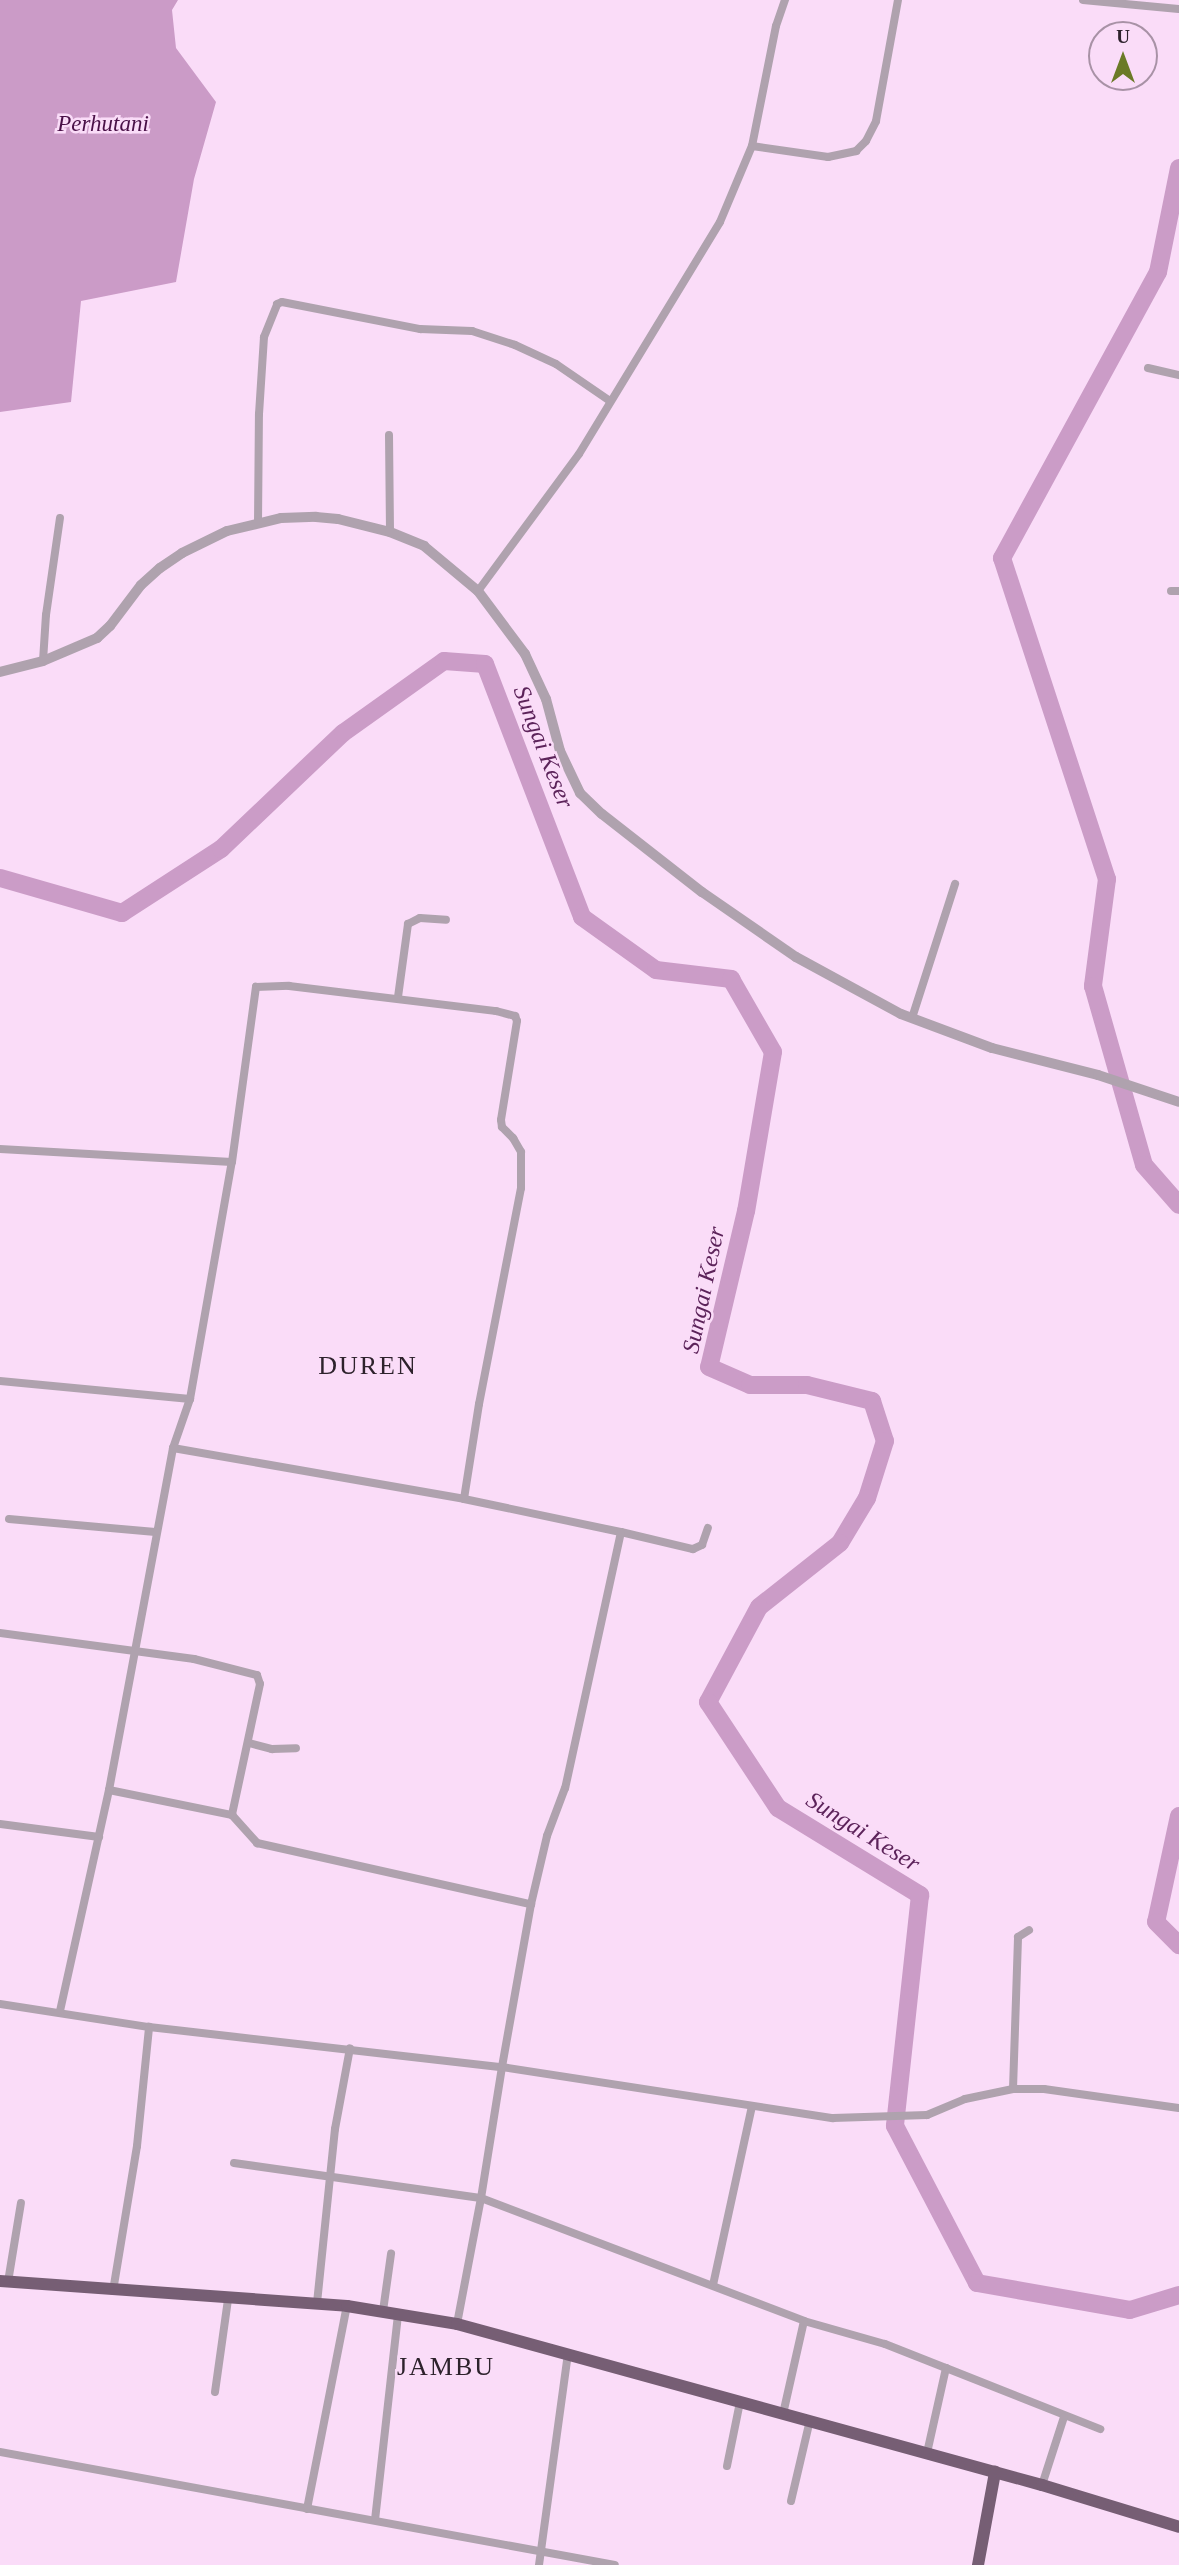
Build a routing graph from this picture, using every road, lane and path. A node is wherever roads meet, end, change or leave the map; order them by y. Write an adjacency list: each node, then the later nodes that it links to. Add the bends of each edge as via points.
1 (785, 0): 5 (street)
2 (898, 0): 5 (street, via 876,121 856,152 828,157)
3 (1083, 0): 4 (street)
4 (1178, 9)
5 (752, 146): 8 (street, via 698,263)
6 (1148, 368): 7 (street)
7 (1179, 375)
8 (610, 401): 11 (street, via 556,364 472,331 421,329 276,304 264,337 258,414); 13 (street, via 579,454)
9 (389, 435): 12 (street)
10 (60, 518): 14 (street)
11 (258, 523): 12 (street, via 281,518 338,519); 14 (street, via 227,531 182,553 141,585 97,638)
12 (390, 532): 13 (street, via 424,546)
13 (478, 591): 19 (street, via 525,654 580,793 667,866 796,957)
14 (43, 661): 15 (street)
15 (0, 672)
16 (955, 884): 19 (street)
17 (446, 920): 18 (street, via 420,918 408,923)
18 (398, 997): 22 (street, via 256,987); 26 (street, via 510,1014 517,1021 501,1120 521,1152 521,1188)
19 (912, 1018): 20 (street, via 992,1048 1126,1083)
20 (1179, 1102)
21 (0, 1149): 22 (street)
22 (232, 1162): 24 (street)
23 (0, 1381): 24 (street)
24 (190, 1399): 25 (street)
25 (173, 1448): 26 (street); 29 (street)
26 (464, 1499): 30 (street)
27 (9, 1519): 29 (street)
28 (708, 1528): 30 (street, via 702,1545 693,1549)
29 (155, 1532): 32 (street)
30 (621, 1532): 39 (street, via 565,1788 547,1836)
31 (0, 1633): 32 (street)
32 (134, 1651): 33 (street, via 194,1659 257,1675 260,1684); 35 (street)
33 (249, 1743): 34 (street, via 272,1749); 36 (street)
34 (296, 1748)
35 (109, 1790): 36 (street); 38 (street)
36 (232, 1815): 39 (street, via 257,1843)
37 (0, 1824): 38 (street)
38 (99, 1837): 42 (street)
39 (531, 1904): 45 (street)
40 (1029, 1930): 46 (street, via 1018,1937)
41 (0, 2004): 42 (street)
42 (60, 2011): 43 (street)
43 (149, 2027): 44 (street); 56 (street, via 137,2147)
44 (351, 2048): 45 (street); 50 (street)
45 (502, 2067): 47 (street); 51 (street)
46 (1013, 2089): 47 (street, via 965,2099 927,2115 833,2118); 48 (street, via 1044,2089)
47 (752, 2106): 55 (street)
48 (1179, 2108)
49 (234, 2163): 50 (street)
50 (330, 2176): 51 (street); 58 (street)
51 (481, 2197): 55 (street); 63 (street)
52 (21, 2203): 54 (street)
53 (391, 2254): 60 (street)
54 (4, 2282): 56 (highway)
55 (713, 2285): 62 (street)
56 (113, 2291): 57 (highway)
57 (228, 2299): 58 (highway); 66 (street)
58 (317, 2303): 59 (highway)
59 (347, 2306): 60 (highway); 78 (street)
60 (383, 2311): 61 (highway)
61 (398, 2314): 63 (highway); 79 (street)
62 (804, 2321): 65 (street, via 885,2344); 68 (street)
63 (457, 2324): 64 (highway)
64 (568, 2353): 67 (highway); 81 (street)
65 (946, 2368): 69 (street); 73 (street)
66 (215, 2392)
67 (740, 2402): 68 (highway); 74 (street)
68 (783, 2414): 70 (highway)
69 (1063, 2417): 71 (street); 76 (street)
70 (810, 2420): 73 (highway); 77 (street)
71 (1100, 2429)
72 (0, 2452): 78 (street)
73 (927, 2453): 75 (highway)
74 (727, 2466)
75 (995, 2472): 76 (highway); 84 (highway)
76 (1042, 2485): 80 (highway)
77 (791, 2501)
78 (307, 2509): 79 (street)
79 (374, 2520): 81 (street)
80 (1179, 2527)
81 (541, 2551): 82 (street); 83 (street)
82 (539, 2565)
83 (615, 2565)
84 (978, 2565)

